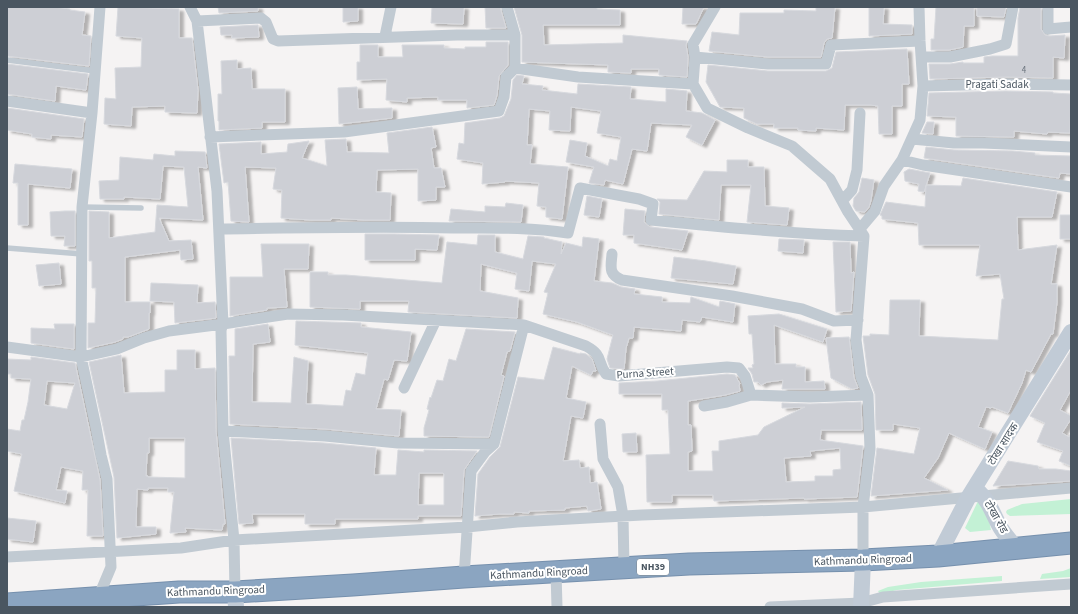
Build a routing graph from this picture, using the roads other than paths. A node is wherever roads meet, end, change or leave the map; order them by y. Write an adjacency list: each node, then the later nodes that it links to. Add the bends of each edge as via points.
1 (99, 7): 18 (street)
2 (190, 7): 9 (street)
3 (392, 7): 12 (street)
4 (507, 7): 11 (street)
5 (714, 7): 14 (street, via 693,44)
6 (919, 7): 13 (street)
7 (1013, 7): 15 (street, via 1006,44 950,57)
8 (1048, 7): 10 (street, via 1048,29)
9 (197, 21): 12 (street, via 261,18 266,22 273,39 278,41); 25 (street)
10 (1071, 27)
11 (515, 35): 12 (street); 17 (street)
12 (385, 36)
13 (920, 41): 14 (street, via 831,45 826,64 768,64); 15 (street)
14 (695, 57): 19 (street)
15 (921, 57): 21 (street)
16 (7, 60): 18 (lane)
17 (515, 68): 19 (street, via 578,77); 25 (street, via 506,77 499,111 344,132)
18 (95, 72): 23 (street)
19 (693, 84): 30 (street, via 707,108 792,146 830,179)
20 (1071, 85): 21 (street, Pragati Sadak)
21 (923, 86): 26 (street, via 920,120)
22 (7, 101): 23 (street)
23 (92, 114): 31 (street)
24 (860, 114): 30 (street, via 857,170 852,190)
25 (210, 137): 33 (street)
26 (912, 139): 27 (street); 28 (street)
27 (1071, 147)
28 (902, 160): 29 (street); 34 (street, via 884,186)
29 (1071, 187)
30 (842, 201): 34 (street)
31 (82, 207): 32 (lane); 36 (street)
32 (141, 208)
33 (219, 229): 34 (street, via 394,226 552,230 568,233 580,188 653,204 650,220 794,233); 40 (street)
34 (862, 233): 39 (street)
35 (7, 248): 36 (lane)
36 (83, 254): 44 (street)
37 (612, 254): 39 (street, via 611,271 615,277 622,280 740,297 802,309 834,321)
38 (436, 320): 40 (street, via 288,314); 41 (street); 45 (street)
39 (858, 320): 47 (street, via 856,340 861,377)
40 (224, 324): 44 (street, via 169,331 117,349); 50 (street, via 221,330)
41 (524, 324): 46 (street, Purna Street, via 586,346 600,358 606,374 619,376 727,366 739,368 745,376); 51 (street)
42 (1071, 332): 53 (main road, टोखा सादक)
43 (7, 347): 44 (street)
44 (81, 357): 60 (street, via 107,479)
45 (404, 388)
46 (751, 395): 47 (street); 48 (street)
47 (868, 395): 54 (street, via 870,449)
48 (704, 406)
49 (600, 424): 55 (street, via 603,459 618,487)
50 (223, 431): 51 (street, via 398,443); 57 (street)
51 (494, 444): 56 (street, via 471,471)
52 (1071, 488): 53 (street)
53 (976, 494): 54 (street); 59 (main road, टोखा रोड, via 990,505 1000,526); 61 (main road, टोखा सादक)
54 (863, 507): 55 (street); 63 (street)
55 (623, 516): 56 (street, via 517,522); 64 (street)
56 (467, 528): 57 (street); 66 (street)
57 (234, 540): 60 (street, via 181,548); 69 (street)
58 (1071, 543): 59 (highway, Kathmandu Ringroad / NH39)
59 (1016, 548): 61 (highway, Kathmandu Ringroad / NH39)
60 (110, 552): 62 (street); 68 (street, via 111,567)
61 (938, 556): 63 (highway, Kathmandu Ringroad / NH39)
62 (7, 558)
63 (863, 560): 64 (highway, Kathmandu Ringroad / NH39); 71 (main road)
64 (624, 568): 65 (highway, Kathmandu Ringroad / NH39)
65 (556, 572): 66 (highway, Kathmandu Ringroad / NH39); 72 (street)
66 (464, 576): 69 (highway, Kathmandu Ringroad / NH39, via 353,585)
67 (1071, 584): 71 (street, via 883,597)
68 (98, 598): 69 (highway, Kathmandu Ringroad / NH39, via 180,592); 70 (highway, Kathmandu Ringroad / NH39)
69 (236, 599)
70 (7, 604)
71 (861, 605): 73 (street)
72 (557, 607)
73 (770, 607)

